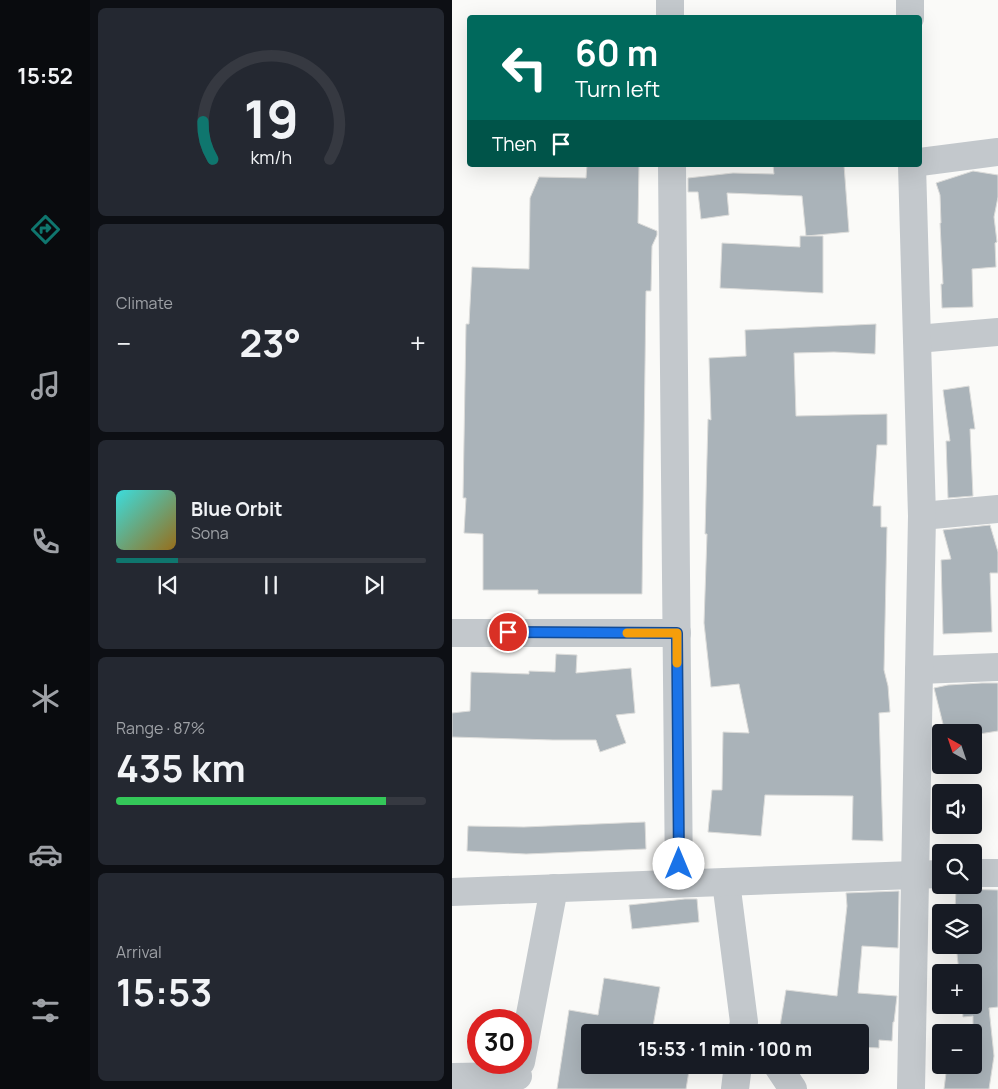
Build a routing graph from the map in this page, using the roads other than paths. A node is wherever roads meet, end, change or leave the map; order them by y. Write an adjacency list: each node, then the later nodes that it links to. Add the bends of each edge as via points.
1 (670, 0): 3 (street)
2 (910, 0): 4 (street)
3 (670, 15)
4 (910, 15)
5 (998, 152): 6 (street)
6 (922, 162)
7 (672, 167): 14 (street)
8 (912, 167): 10 (street)
9 (998, 332): 10 (street)
10 (917, 338): 12 (street)
11 (998, 509): 12 (street)
12 (922, 516): 16 (street)
13 (452, 632): 14 (street)
14 (677, 633): 21 (street)
15 (998, 666): 16 (street)
16 (919, 670): 19 (street)
17 (998, 872): 18 (street)
18 (982, 873)
19 (928, 874): 20 (street); 32 (street)
20 (726, 882): 21 (street); 25 (street)
21 (679, 883): 22 (street)
22 (554, 888): 23 (street); 24 (street)
23 (452, 892)
24 (531, 1009)
25 (745, 1024)
26 (492, 1074): 29 (street)
27 (737, 1074): 30 (street)
28 (782, 1074): 31 (street)
29 (452, 1077)
30 (735, 1089)
31 (793, 1089)
32 (911, 1089)

